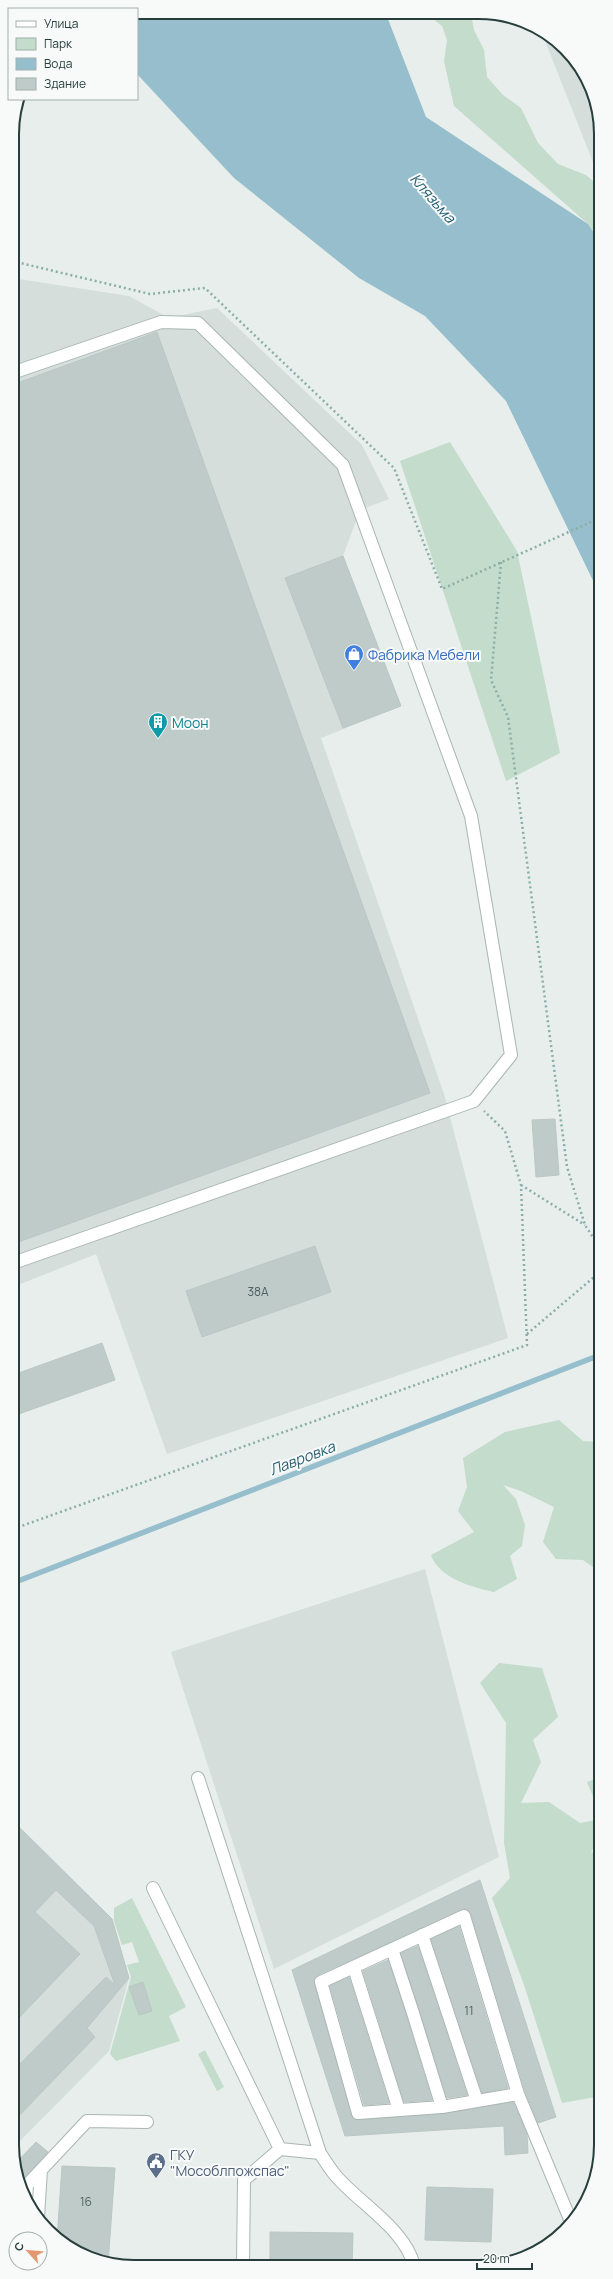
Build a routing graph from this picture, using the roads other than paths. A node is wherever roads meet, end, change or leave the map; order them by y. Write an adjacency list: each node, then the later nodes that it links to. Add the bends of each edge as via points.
1 (19, 371): 2 (street, via 161,322 198,323 343,465 472,816 511,1055 474,1101)
2 (19, 1261)
3 (198, 1778): 14 (street)
4 (153, 1888): 13 (street)
5 (422, 1935): 6 (street); 8 (street, via 464,1916); 9 (street)
6 (392, 1949): 7 (street); 10 (street)
7 (354, 1968): 11 (street); 11 (street, via 321,1982 358,2113)
8 (518, 2094): 9 (street); 18 (street)
9 (477, 2101): 10 (street)
10 (442, 2107): 11 (street)
11 (399, 2110)
12 (147, 2122): 15 (street, via 87,2121)
13 (280, 2149): 14 (street); 19 (street, via 244,2180)
14 (320, 2153): 20 (street, via 336,2176 394,2232)
15 (41, 2170): 16 (street); 17 (street)
16 (27, 2186)
17 (38, 2210)
18 (569, 2216)
19 (243, 2260)
20 (412, 2260)

